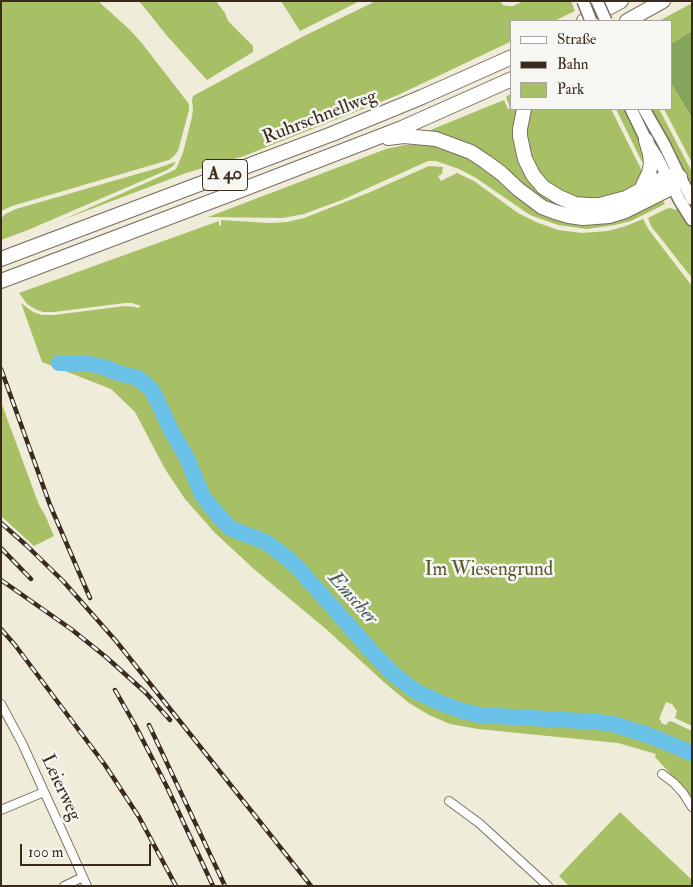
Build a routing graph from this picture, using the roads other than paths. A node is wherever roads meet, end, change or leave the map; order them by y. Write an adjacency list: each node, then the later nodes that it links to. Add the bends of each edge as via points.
1 (583, 1): 6 (main road, bridge)
2 (597, 1): 7 (main road, bridge)
3 (622, 1): 5 (highway)
4 (663, 1): 8 (highway)
5 (586, 20)
6 (591, 20)
7 (606, 20)
8 (629, 20)
9 (510, 58): 20 (highway, Ruhrschnellweg / A 40, via 332,134)
10 (510, 80): 15 (highway, Ruhrschnellweg / A 40)
11 (524, 110): 17 (highway, via 521,145 532,175 543,188 575,204 587,205 615,202)
12 (631, 110): 14 (main road)
13 (645, 110): 16 (main road, via 664,144)
14 (646, 140): 16 (main road); 17 (highway, via 650,164)
15 (363, 143): 16 (highway, via 404,136 449,144 486,162 542,207 583,218 625,211); 21 (highway, Ruhrschnellweg / A 40)
16 (673, 180): 17 (highway); 18 (main road); 19 (main road)
17 (641, 190)
18 (692, 199)
19 (692, 220)
20 (1, 258)
21 (1, 281)
22 (1, 704): 24 (street, Leierweg)
23 (662, 774): 26 (street, via 674,783)
24 (44, 792): 27 (street); 28 (street, Leierweg)
25 (449, 801): 31 (street, via 479,823)
26 (692, 807)
27 (1, 810)
28 (83, 877): 29 (street); 30 (street, Leierweg)
29 (64, 886)
30 (87, 886)
31 (548, 886)

